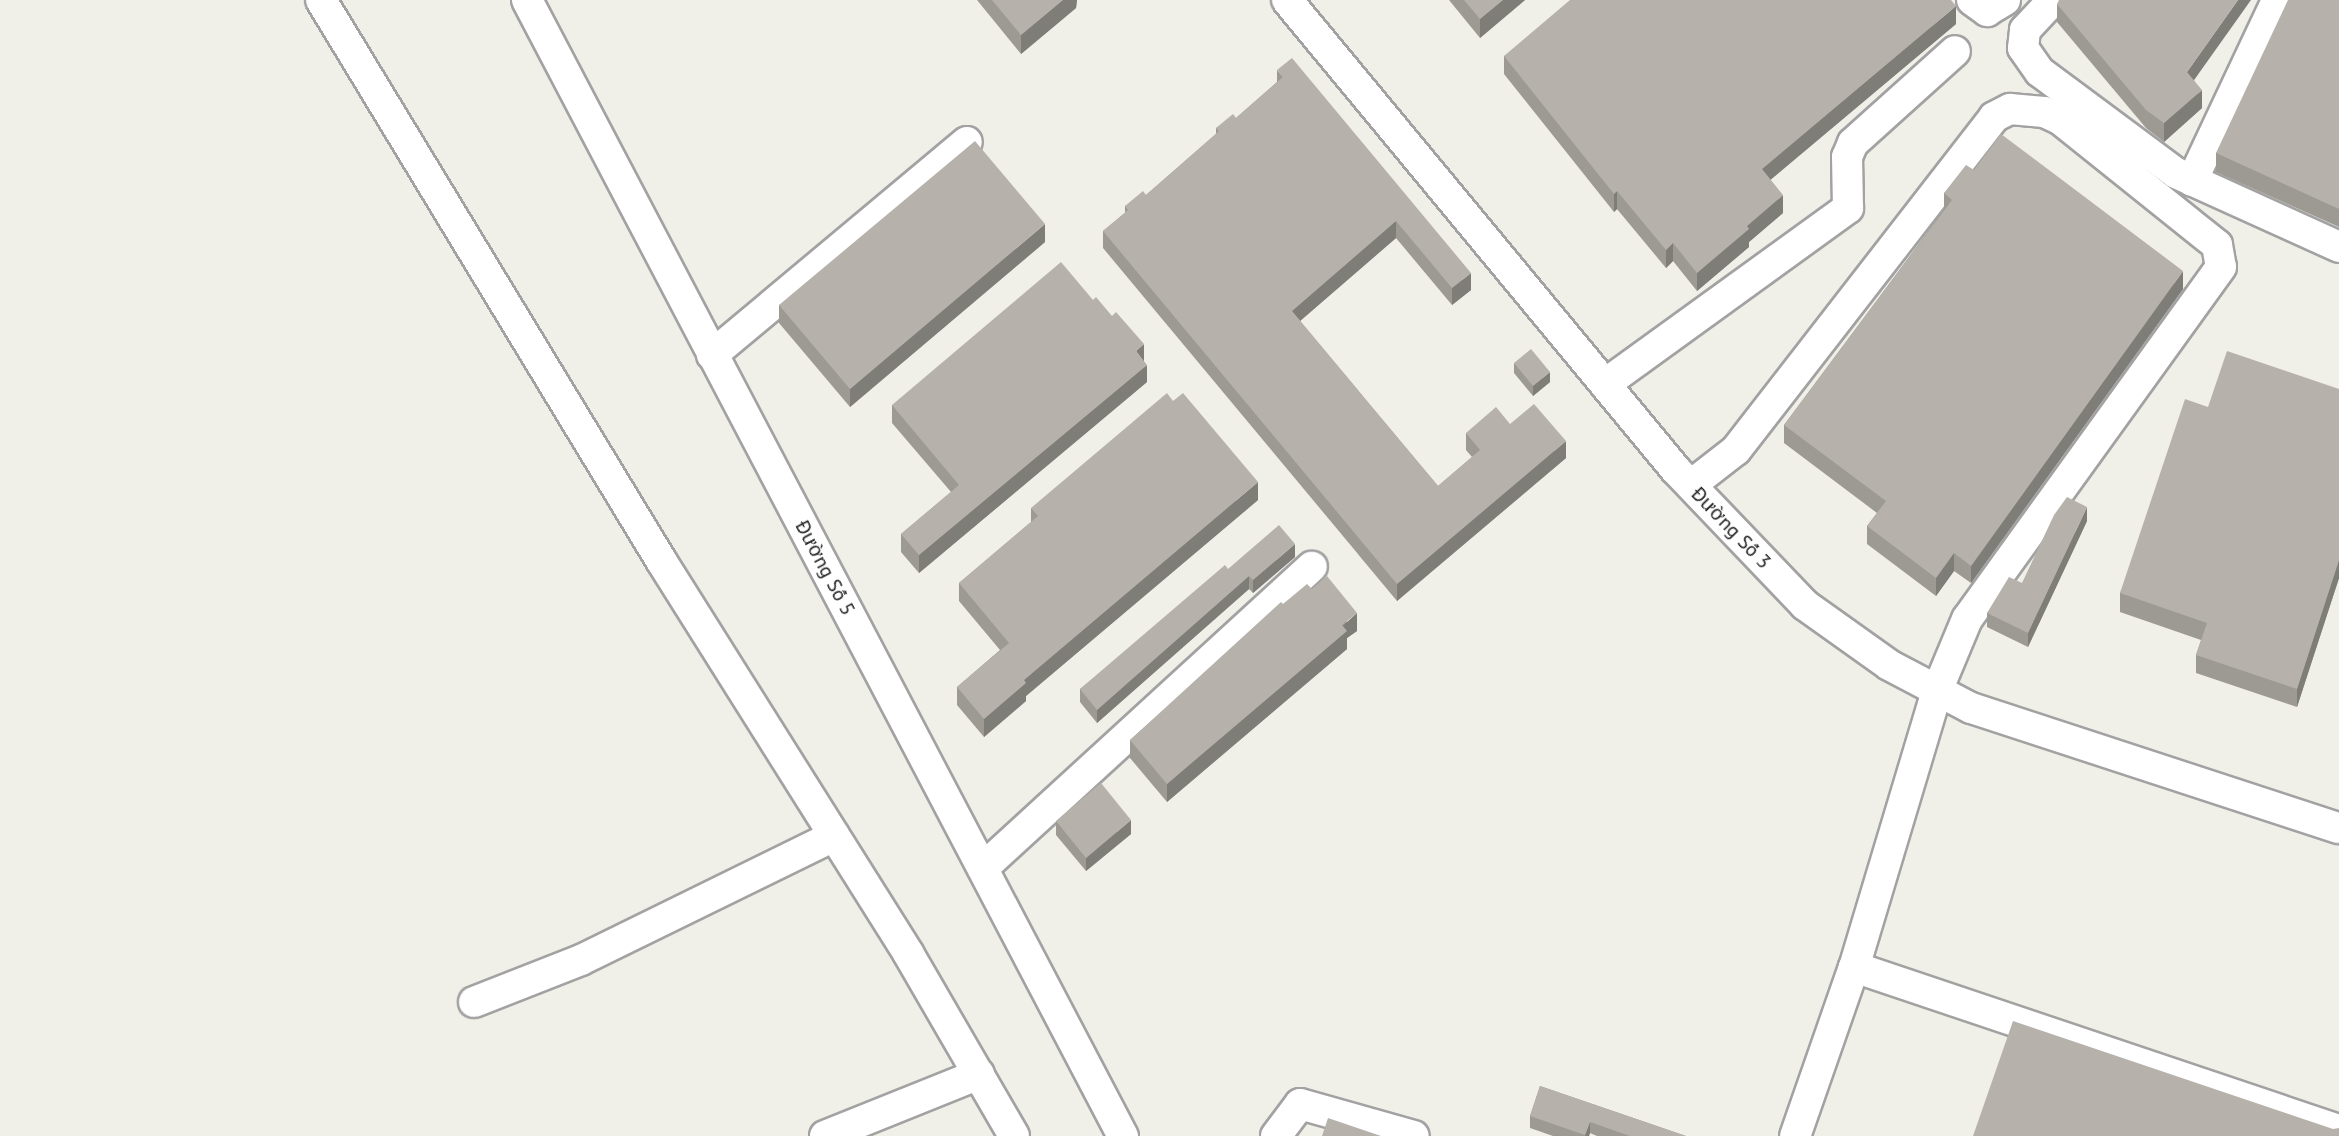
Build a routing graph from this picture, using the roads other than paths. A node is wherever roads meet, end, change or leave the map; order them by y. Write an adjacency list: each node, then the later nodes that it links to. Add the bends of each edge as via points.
1 (321, 0): 18 (street)
2 (527, 0): 12 (street, Đường Số 5)
3 (1287, 0): 13 (street, Đường Số 3)
4 (1972, 0): 5 (street, via 1987,11)
5 (2005, 0)
6 (2053, 0): 10 (street, via 2025,30 2023,48 2040,72)
7 (2277, 0): 10 (street)
8 (1955, 51): 13 (street, via 1853,143 1847,157 1848,208)
9 (967, 142): 12 (street)
10 (2192, 181): 11 (street)
11 (2339, 247)
12 (712, 355): 19 (street, Đường Số 5)
13 (1605, 384): 14 (street, Đường Số 3)
14 (1691, 485): 16 (street, Đường Số 3, via 1805,605 1889,665); 16 (street, via 1736,450 1994,117 2010,109 2044,112 2061,120 2217,245 2221,267 1967,619)
15 (1312, 567): 19 (street)
16 (1937, 691): 17 (street, Đường Số 3, via 1971,708); 20 (street)
17 (2339, 828)
18 (834, 836): 21 (street, via 619,942); 22 (street)
19 (983, 868): 26 (street, Đường Số 5)
20 (1854, 967): 23 (street); 29 (street)
21 (474, 1002)
22 (979, 1074): 24 (street); 25 (street)
23 (2339, 1130)
24 (825, 1136)
25 (1014, 1136)
26 (1123, 1136)
27 (1276, 1136): 28 (street, via 1300,1104)
28 (1414, 1136)
29 (1795, 1136)

